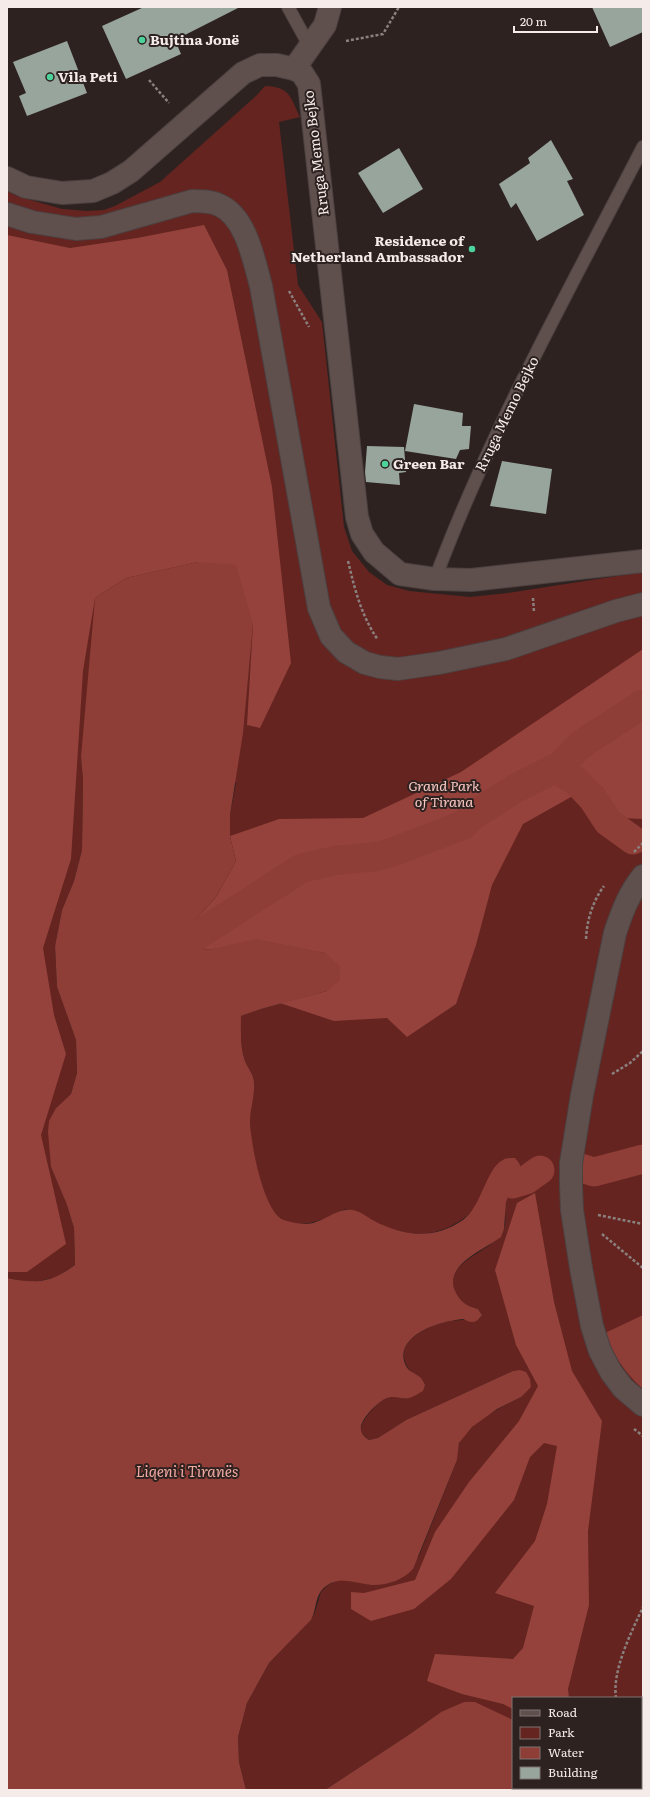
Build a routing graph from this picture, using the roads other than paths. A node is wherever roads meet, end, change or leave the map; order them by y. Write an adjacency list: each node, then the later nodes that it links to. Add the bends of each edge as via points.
1 (288, 7): 3 (lane)
2 (330, 7): 3 (street, via 325,25)
3 (310, 47): 4 (street)
4 (294, 69): 6 (street, via 276,65 260,66 243,73 131,171 93,191 62,193 26,187); 9 (street, Rruga Memo Bejko, via 302,73 308,84 362,534 374,552 400,574)
5 (643, 147): 9 (lane, Rruga Memo Bejko, via 500,423)
6 (7, 178)
7 (7, 214): 10 (street, via 32,222 76,229 101,227 192,201 220,205 233,214 252,252 261,286 319,608 331,636 346,652 366,663 398,669 486,654)
8 (643, 561): 9 (street, Rruga Memo Bejko, via 471,580)
9 (434, 579)
10 (643, 604)
11 (643, 876): 12 (street, via 632,891 615,933 570,1163 572,1210 592,1326 600,1351 615,1378)
12 (643, 1405)

